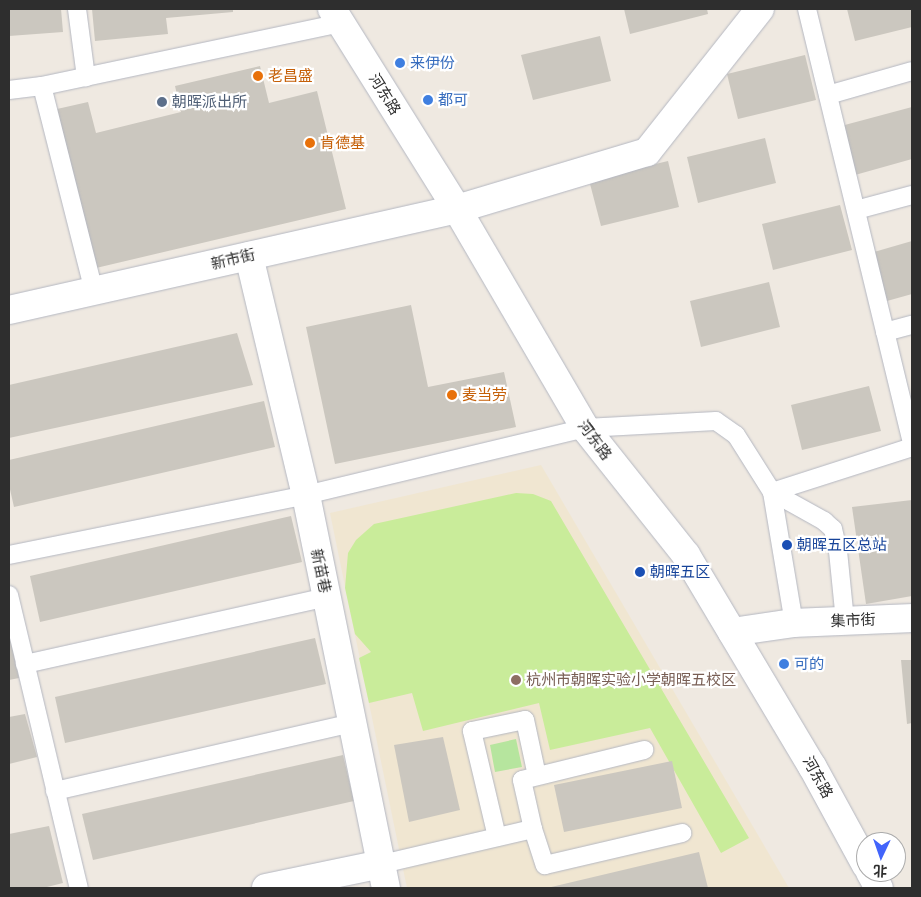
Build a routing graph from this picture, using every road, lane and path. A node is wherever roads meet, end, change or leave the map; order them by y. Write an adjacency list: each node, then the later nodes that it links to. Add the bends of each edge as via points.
1 (77, 9): 6 (lane)
2 (760, 9): 11 (street, 新市街, via 647,152)
3 (807, 9): 9 (lane)
4 (336, 16): 6 (lane); 11 (street, 河东路)
5 (912, 71): 9 (lane)
6 (86, 77): 7 (lane)
7 (42, 86): 8 (lane); 14 (lane)
8 (9, 90)
9 (828, 95): 12 (lane)
10 (912, 195): 12 (lane)
11 (458, 209): 13 (street, 新市街); 18 (street, 河东路)
12 (856, 210): 17 (lane)
13 (248, 256): 14 (street, 新市街); 21 (street, 新苗巷)
14 (94, 291): 15 (street, 新市街)
15 (9, 310)
16 (912, 325): 17 (lane)
17 (885, 332): 19 (lane)
18 (585, 428): 20 (lane, via 716,421 736,435); 21 (lane); 28 (street, 河东路, via 686,555)
19 (912, 446): 20 (lane)
20 (772, 492): 26 (lane, via 833,529); 27 (lane)
21 (306, 495): 22 (lane); 24 (street, 新苗巷)
22 (9, 555)
23 (9, 595): 29 (lane)
24 (326, 597): 29 (lane); 30 (street, 新苗巷)
25 (912, 618): 26 (street, 集市街)
26 (845, 621): 27 (street, 集市街)
27 (794, 623): 28 (street, 集市街)
28 (732, 632): 37 (street, 河东路)
29 (25, 664): 33 (lane)
30 (352, 722): 33 (lane); 38 (street, 新苗巷)
31 (644, 750): 32 (lane)
32 (537, 776): 34 (lane, via 522,780); 36 (lane, via 525,720 472,731)
33 (55, 790): 39 (lane)
34 (533, 829): 35 (lane, via 545,865); 36 (lane)
35 (682, 833)
36 (497, 837): 38 (lane)
37 (856, 847)
38 (384, 876): 40 (street)
39 (79, 888)
40 (266, 888)

